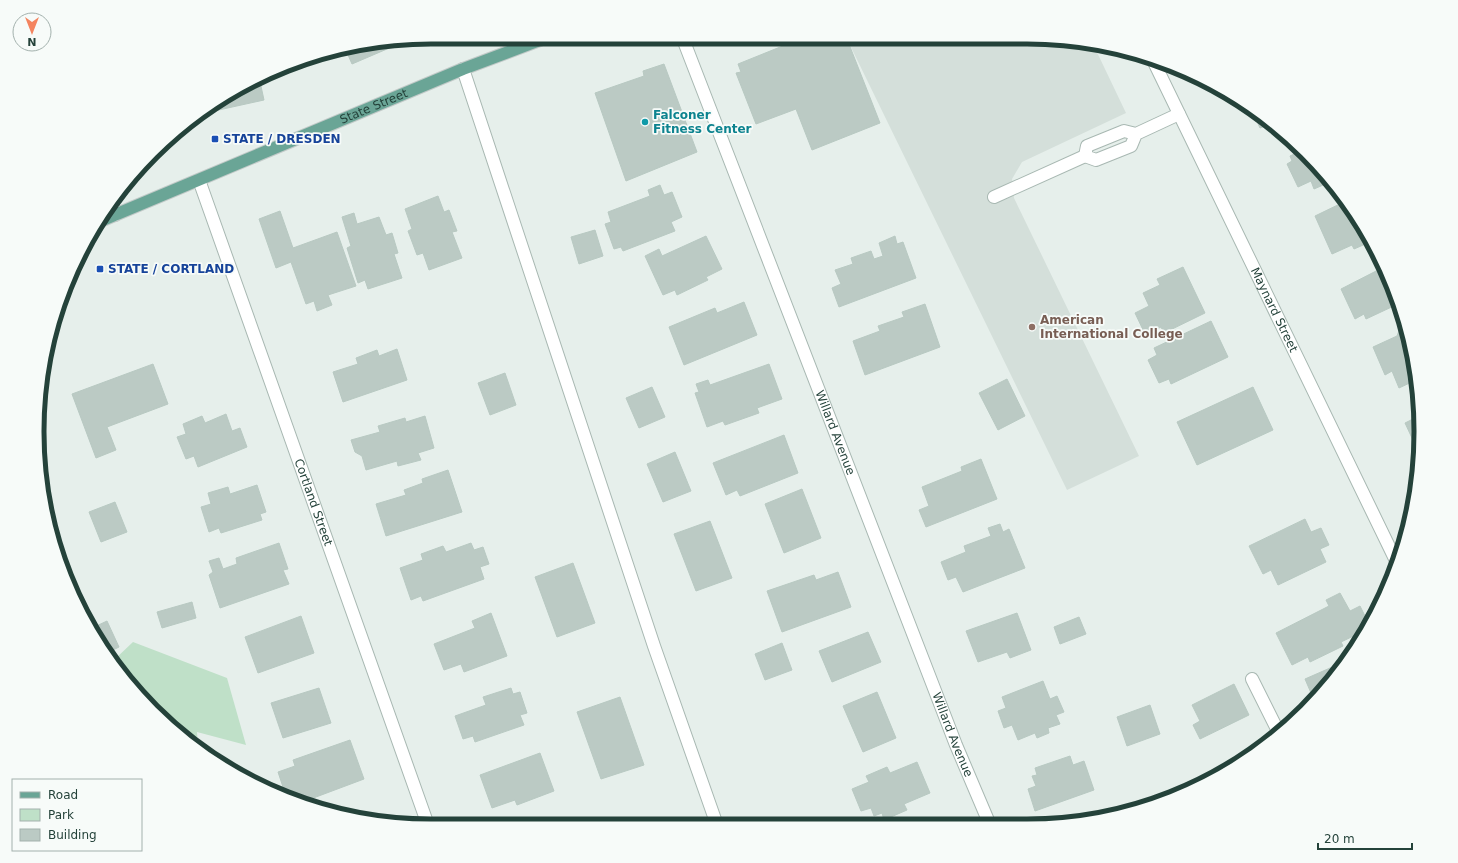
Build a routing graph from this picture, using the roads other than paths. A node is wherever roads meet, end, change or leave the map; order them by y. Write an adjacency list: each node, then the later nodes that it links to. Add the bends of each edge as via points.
1 (529, 44): 4 (main road, State Street)
2 (685, 44): 18 (street, Willard Avenue, via 953,738)
3 (1156, 67): 5 (street, Maynard Street)
4 (463, 69): 8 (main road, State Street); 17 (street, via 654,646)
5 (1179, 114): 6 (street); 13 (street, Maynard Street)
6 (1136, 134): 7 (street, via 1131,146 1096,160); 7 (street, via 1124,131 1087,146)
7 (1085, 156): 9 (street)
8 (199, 180): 11 (main road, State Street); 16 (street, Cortland Street)
9 (994, 196)
10 (114, 209): 11 (street)
11 (116, 215): 12 (main road, State Street)
12 (108, 218)
13 (1393, 555)
14 (1252, 679): 15 (street)
15 (1276, 728)
16 (426, 819)
17 (715, 819)
18 (987, 819)

